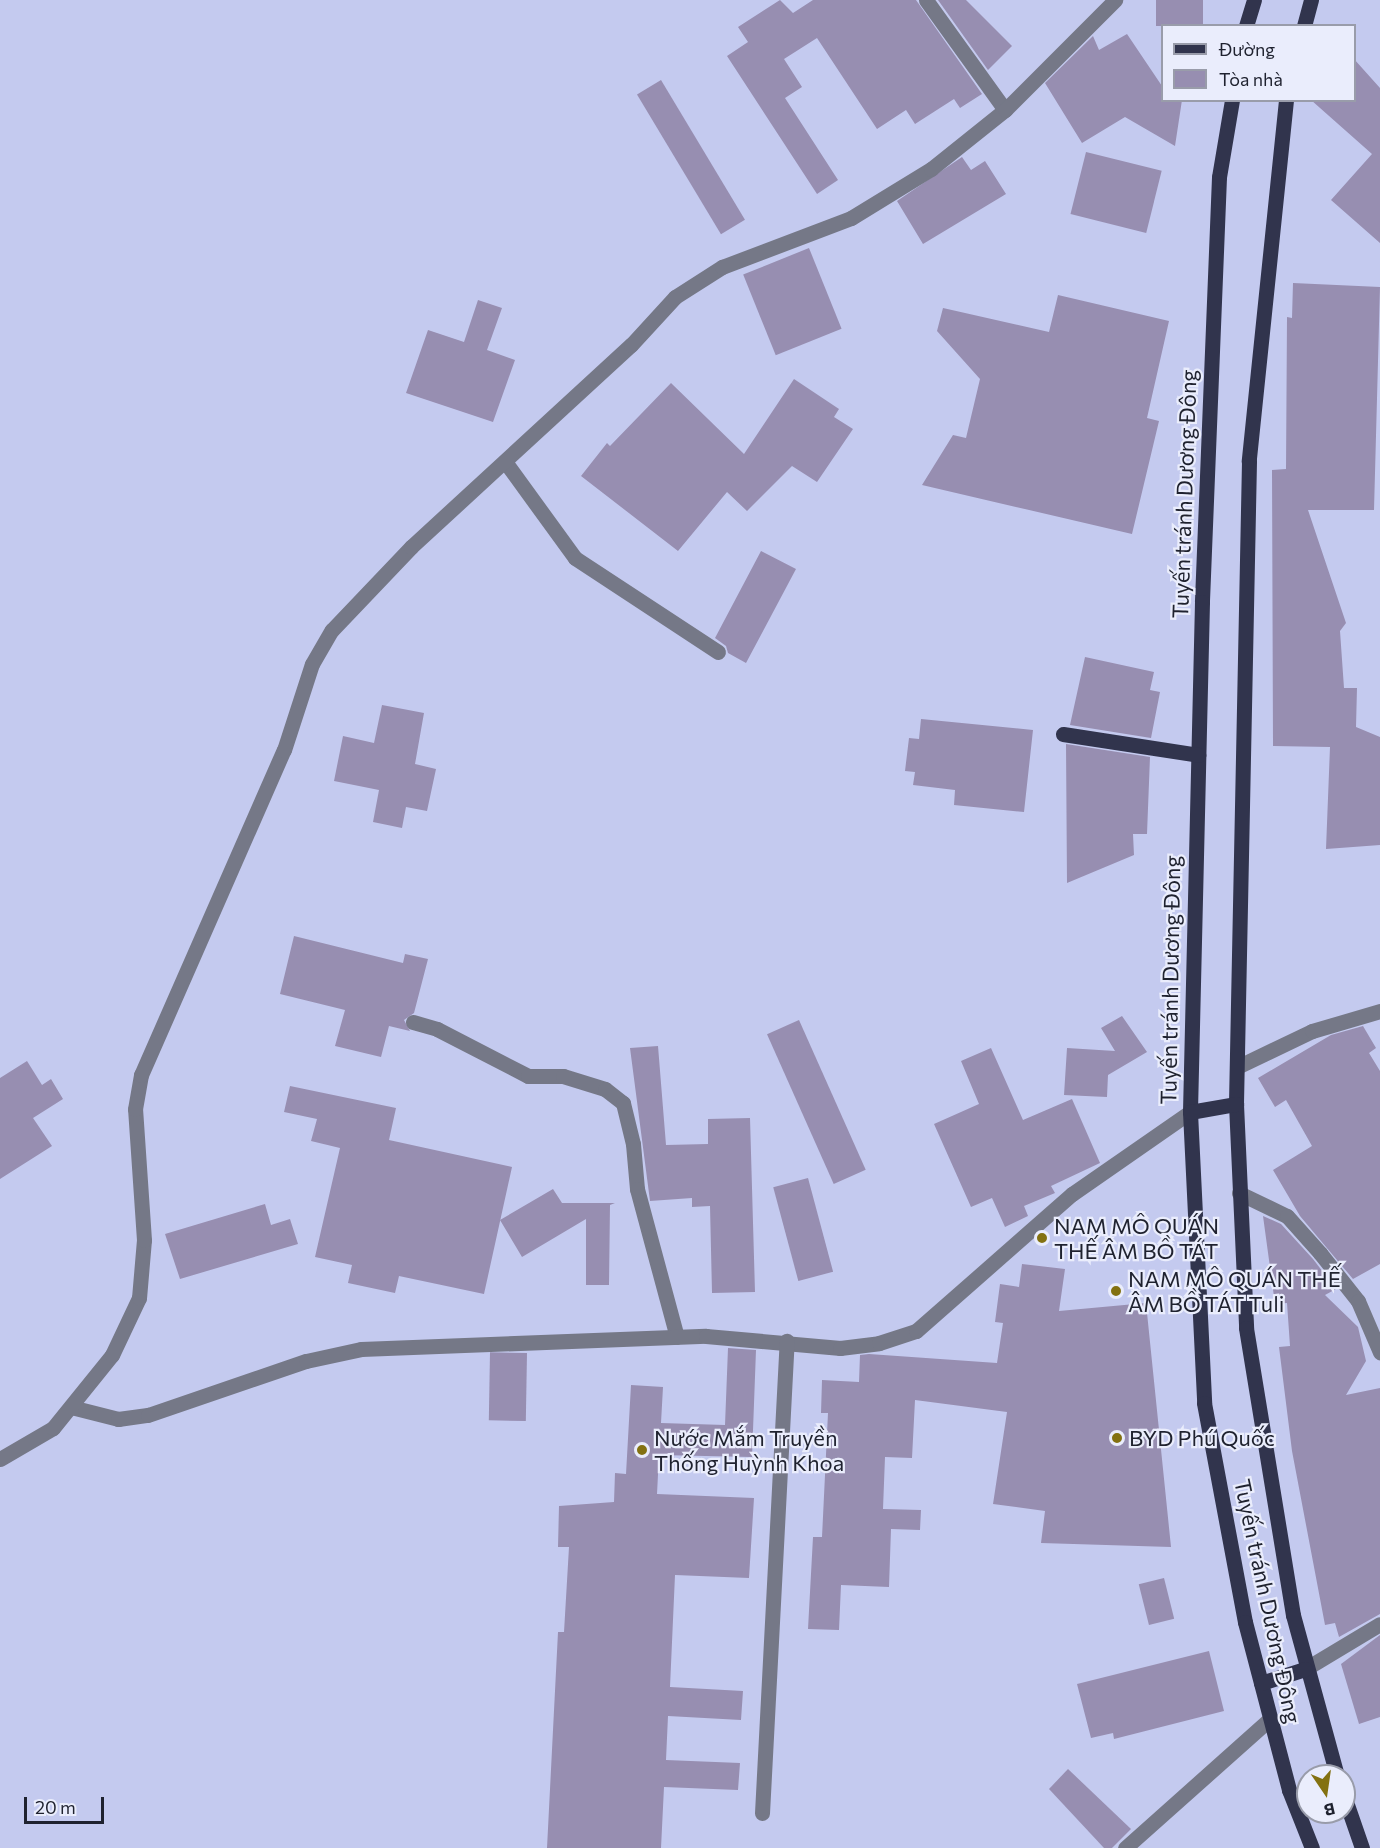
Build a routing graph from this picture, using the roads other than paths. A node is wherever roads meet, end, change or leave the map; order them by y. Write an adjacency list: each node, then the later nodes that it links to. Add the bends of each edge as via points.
1 (926, 0): 9 (street)
2 (1115, 0): 9 (street)
3 (1254, 0): 5 (main road)
4 (1311, 0): 6 (main road)
5 (1247, 24)
6 (1305, 24)
7 (1232, 102): 13 (main road, Tuyến tránh Dương Đông, via 1219,177)
8 (1286, 102): 16 (main road, Tuyến tránh Dương Đông, via 1249,461)
9 (1005, 110): 10 (street, via 931,169 851,218 697,280)
10 (506, 463): 11 (street, via 575,558); 23 (street, via 377,581 332,630 312,664 284,750 141,1075 135,1109 144,1240 139,1298 112,1355)
11 (718, 652)
12 (1063, 734): 13 (main road)
13 (1198, 755): 18 (main road, Tuyến tránh Dương Đông)
14 (1380, 1011): 16 (street, via 1312,1031)
15 (413, 1022): 20 (street, via 437,1029 528,1076 563,1077 605,1089 623,1103 633,1144 637,1189)
16 (1239, 1066): 17 (main road, Tuyến tránh Dương Đông)
17 (1236, 1104): 18 (main road); 19 (main road, Tuyến tránh Dương Đông)
18 (1190, 1112): 21 (street, via 1072,1194 916,1331 840,1348); 27 (main road, Tuyến tránh Dương Đông, via 1204,1403)
19 (1239, 1193): 22 (street, via 1287,1216 1320,1253 1358,1301); 26 (main road, Tuyến tránh Dương Đông, via 1246,1328)
20 (677, 1337): 21 (street); 23 (street, via 362,1349 306,1361 148,1415 118,1419)
21 (787, 1341): 30 (street)
22 (1380, 1352)
23 (71, 1407): 24 (street, via 53,1428)
24 (0, 1459)
25 (1380, 1624): 26 (street)
26 (1305, 1669): 27 (main road); 29 (main road, Tuyến tránh Dương Đông)
27 (1261, 1683): 28 (main road, Tuyến tránh Dương Đông)
28 (1270, 1719): 32 (street); 33 (main road, Tuyến tránh Dương Đông)
29 (1333, 1764)
30 (762, 1813)
31 (1354, 1824): 34 (main road)
32 (1125, 1848)
33 (1312, 1848)
34 (1362, 1848)

